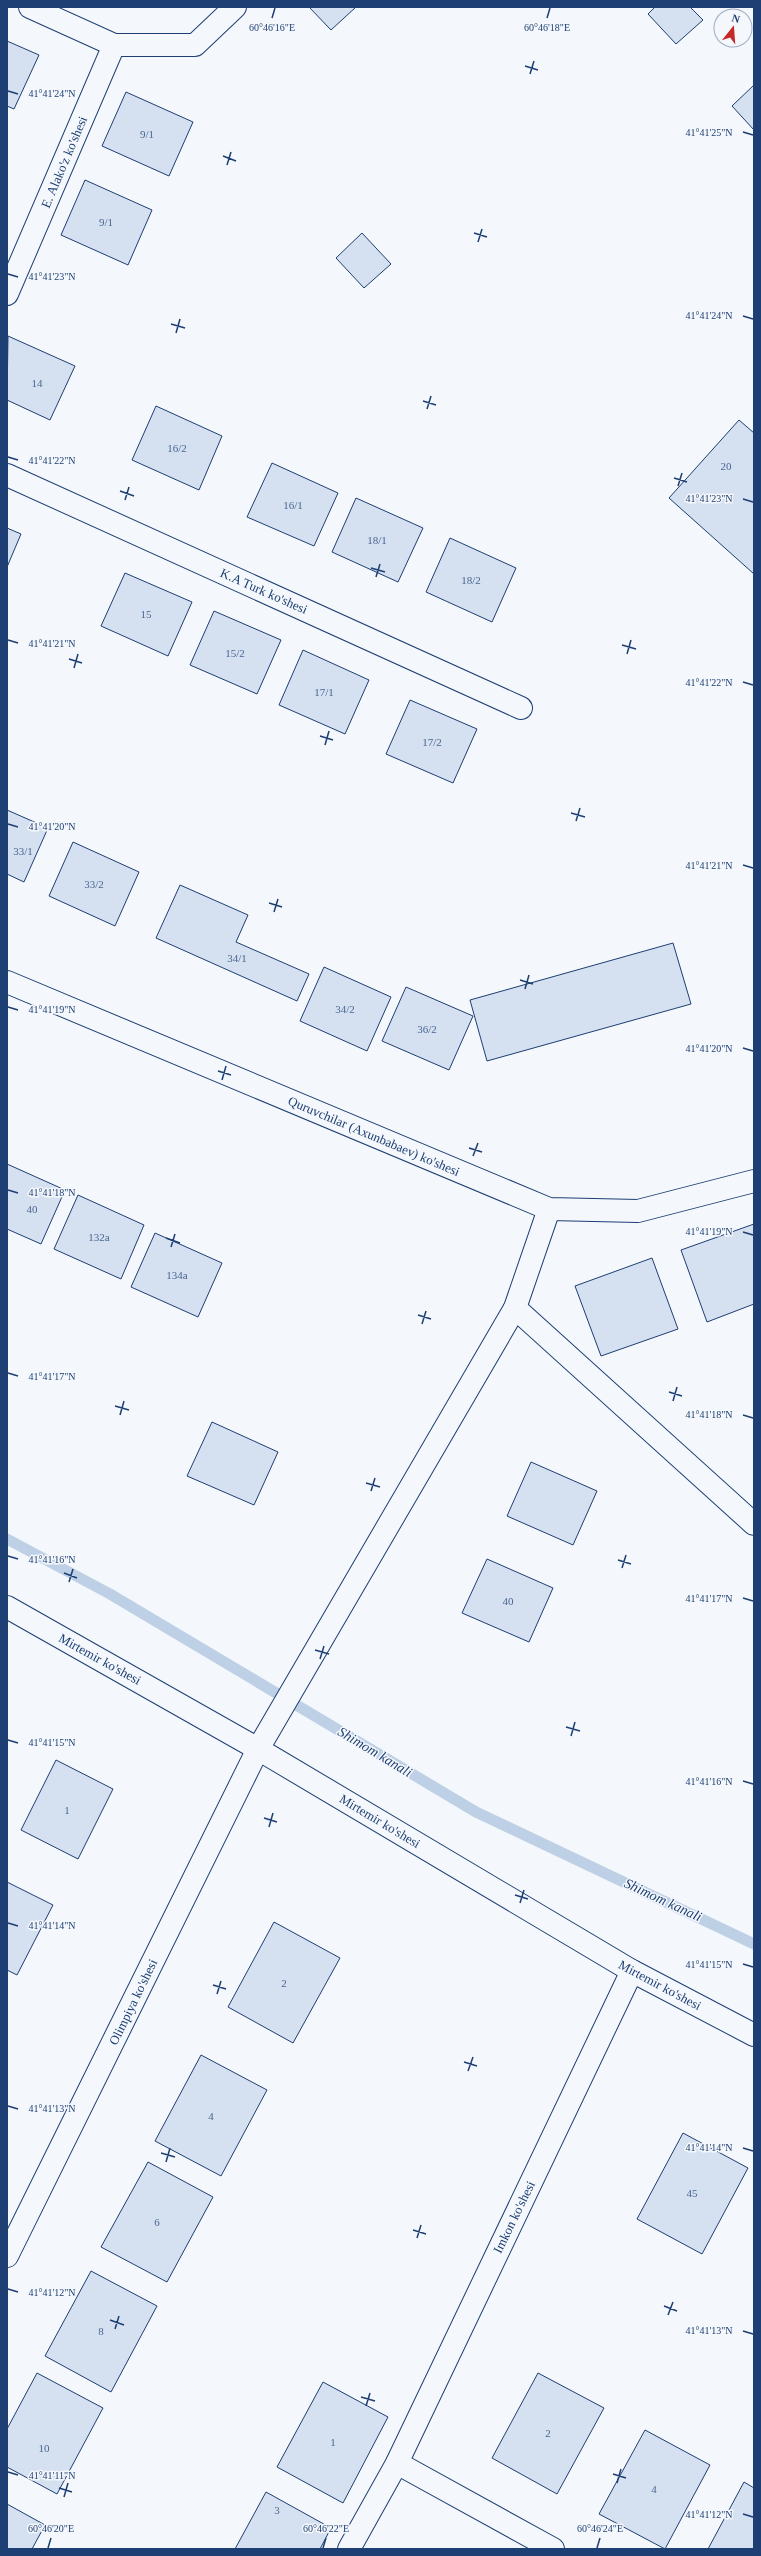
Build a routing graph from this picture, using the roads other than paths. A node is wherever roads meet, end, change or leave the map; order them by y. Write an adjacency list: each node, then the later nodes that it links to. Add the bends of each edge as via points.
1 (30, 7): 3 (street)
2 (236, 7): 3 (street, via 195,45)
3 (114, 45): 4 (street, E. Alako'z ko'shesi)
4 (7, 294)
5 (7, 475): 6 (street, K.A Turk ko'shesi)
6 (521, 708)
7 (7, 982): 9 (street, Quruvchilar (Axunbabaev) ko'shesi)
8 (754, 1181): 9 (street, Quruvchilar (Axunbabaev) ko'shesi, via 638,1211)
9 (549, 1209): 10 (street, Olimpiya ko'shesi)
10 (515, 1308): 11 (street); 13 (street, Olimpiya ko'shesi)
11 (754, 1524)
12 (7, 1607): 13 (street, Mirtemir ko'shesi)
13 (258, 1749): 14 (street, Mirtemir ko'shesi); 16 (street, Olimpiya ko'shesi)
14 (632, 1971): 15 (street, Mirtemir ko'shesi); 17 (street, Imkon ko'shesi)
15 (754, 2035)
16 (7, 2256)
17 (397, 2463): 18 (street, Imkon ko'shesi); 19 (street)
18 (349, 2549)
19 (553, 2549)

